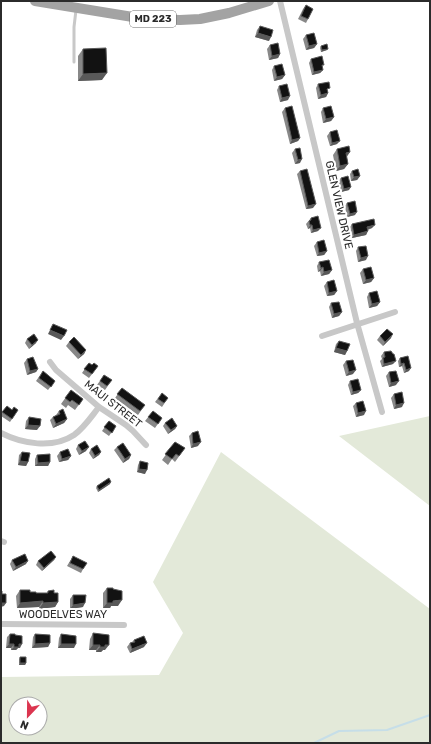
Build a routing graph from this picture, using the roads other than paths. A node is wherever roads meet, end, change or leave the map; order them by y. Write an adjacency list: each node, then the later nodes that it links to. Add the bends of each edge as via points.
1 (35, 1): 4 (main road, MD 223)
2 (280, 1): 7 (street, GLEN VIEW DRIVE)
3 (265, 2): 4 (main road, MD 223, via 229,14 180,20 145,19)
4 (77, 8): 5 (lane)
5 (74, 62)
6 (395, 312): 7 (street)
7 (357, 324): 8 (street); 11 (street, GLEN VIEW DRIVE)
8 (322, 336)
9 (50, 362): 10 (street, MAUI STREET)
10 (99, 407): 12 (street, via 77,432 67,439 56,442 20,441); 13 (street, MAUI STREET, via 126,425)
11 (382, 412)
12 (1, 433)
13 (146, 445)
14 (1, 624): 15 (street, WOODELVES WAY)
15 (124, 625)

